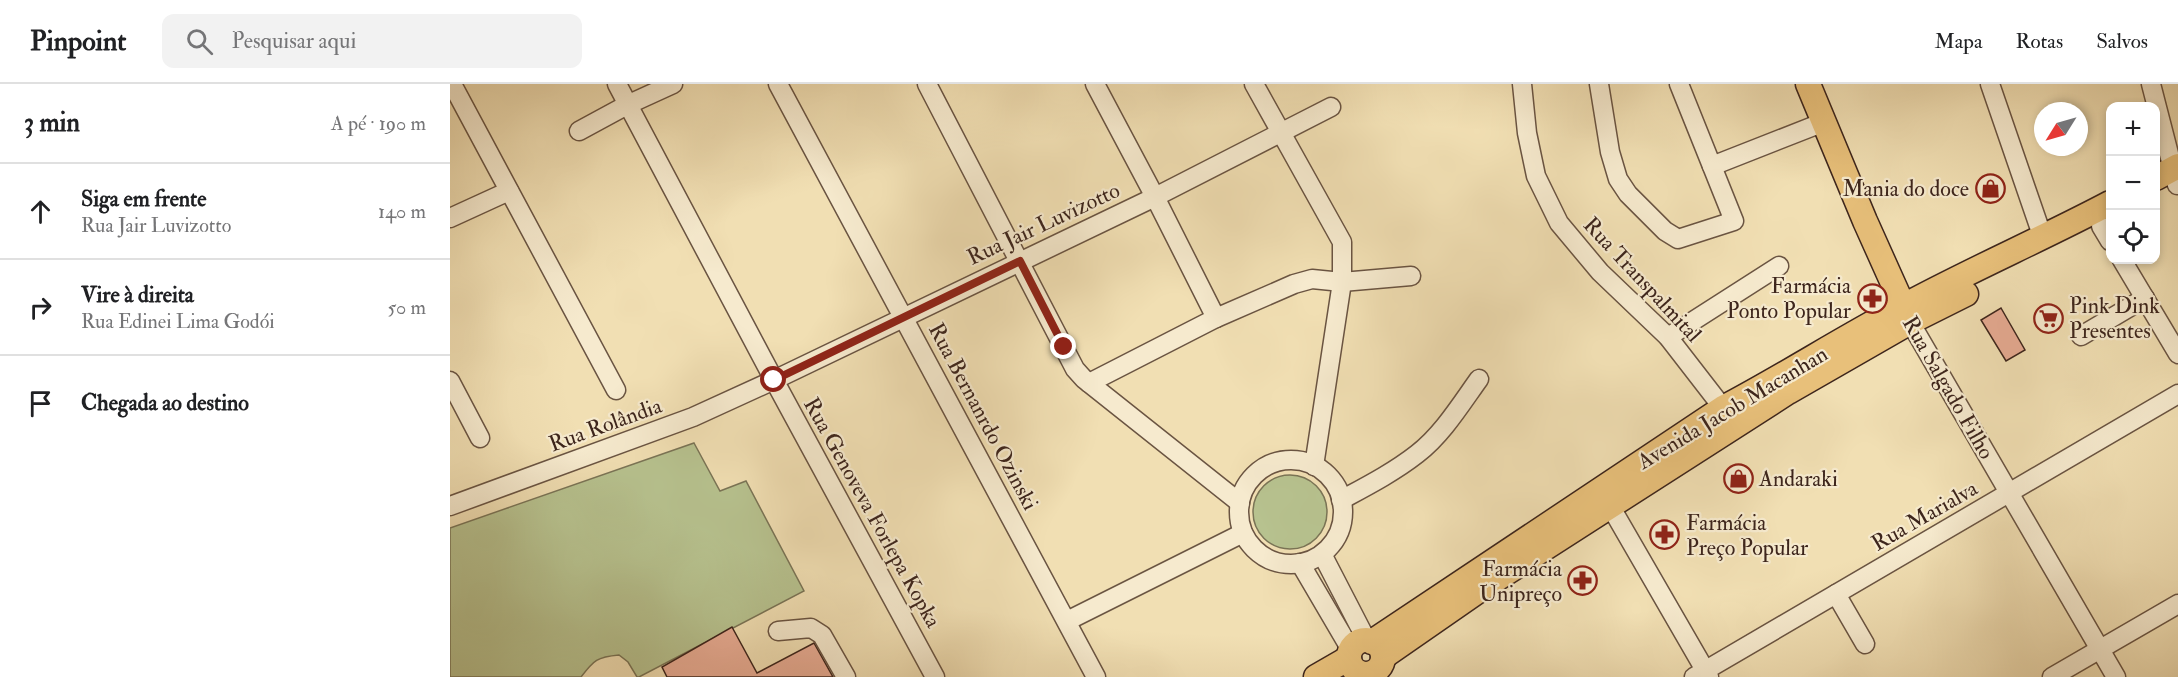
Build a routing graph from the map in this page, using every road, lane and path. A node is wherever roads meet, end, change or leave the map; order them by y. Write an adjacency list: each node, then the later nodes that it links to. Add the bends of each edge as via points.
1 (452, 84): 21 (street)
2 (617, 84): 14 (street, Rua Genoveva Forlepa Kopka)
3 (673, 84): 14 (street)
4 (778, 84): 35 (street, Rua Bernanrdo Ozinski)
5 (927, 84): 28 (street)
6 (1095, 84): 23 (street)
7 (1254, 84): 18 (street)
8 (1522, 84): 38 (street, Rua Transpalmital, via 1536,176 1559,223 1600,272)
9 (1599, 84): 19 (street, via 1617,179 1665,231 1678,239 1734,221)
10 (1679, 84): 19 (street)
11 (1808, 84): 16 (main road, Rua Salgado Filho)
12 (1990, 84): 27 (street)
13 (2151, 84): 20 (street)
14 (627, 105): 17 (street); 41 (street, Rua Genoveva Forlepa Kopka)
15 (1330, 107): 18 (street, Rua Jair Luvizotto)
16 (1824, 122): 19 (street); 34 (main road, Rua Salgado Filho)
17 (579, 131)
18 (1281, 133): 23 (street, Rua Jair Luvizotto); 32 (street, via 1342,242)
19 (1712, 166)
20 (2172, 176): 22 (main road)
21 (510, 191): 25 (street); 44 (street)
22 (2160, 191)
23 (1155, 196): 28 (street, Rua Jair Luvizotto); 36 (street)
24 (2106, 205): 27 (main road, Avenida Jacob Macanhan)
25 (450, 218)
26 (2106, 230): 34 (main road, Avenida Jacob Macanhan)
27 (2043, 238): 34 (main road, Avenida Jacob Macanhan)
28 (1020, 261): 35 (street, Rua Jair Luvizotto); 43 (street, via 1075,369)
29 (2124, 264): 33 (street)
30 (1779, 266): 38 (street)
31 (1411, 276): 32 (street)
32 (1342, 282): 36 (street, via 1312,279 1294,284); 48 (street)
33 (2145, 298): 37 (street); 39 (street)
34 (1907, 314): 46 (main road, Avenida Jacob Macanhan, via 1788,392); 49 (street, Rua Salgado Filho)
35 (903, 317): 41 (street, Rua Jair Luvizotto); 59 (street, Rua Bernanrdo Ozinski)
36 (1216, 318): 43 (street)
37 (2081, 336)
38 (1668, 337): 46 (street, Rua Transpalmital)
39 (2178, 354)
40 (1479, 379): 51 (street, via 1419,453)
41 (774, 380): 53 (street, Rua Rolândia, via 693,417); 66 (street, Rua Genoveva Forlepa Kopka)
42 (450, 381): 47 (street)
43 (1089, 382): 52 (street)
44 (616, 390)
45 (2178, 394): 49 (street, Rua Marialva)
46 (1728, 418): 50 (main road, Avenida Jacob Macanhan)
47 (480, 438)
48 (1314, 466): 51 (street, via 1333,482); 52 (street, via 1293,460 1268,466 1249,481)
49 (2010, 493): 57 (street, Rua Marialva); 62 (street, Rua Salgado Filho)
50 (1606, 498): 63 (main road, Avenida Jacob Macanhan, via 1481,589); 64 (street)
51 (1341, 500): 55 (street, via 1340,530)
52 (1240, 503): 54 (street)
53 (450, 506)
54 (1243, 532): 56 (street, via 1252,547 1266,558 1283,564); 59 (street)
55 (1322, 554): 56 (street); 63 (street)
56 (1300, 563): 63 (street)
57 (1836, 594): 61 (street); 64 (street, Rua Marialva)
58 (2178, 604): 62 (street)
59 (1067, 621): 67 (street, Rua Bernanrdo Ozinski)
60 (778, 631): 65 (street, via 811,628 822,635)
61 (1865, 644)
62 (2100, 649): 69 (street); 70 (street, Rua Salgado Filho)
63 (1364, 659): 68 (main road, Avenida Jacob Macanhan)
64 (1703, 675)
65 (846, 677)
66 (935, 677)
67 (1096, 677)
68 (1317, 677)
69 (2052, 677)
70 (2116, 677)

